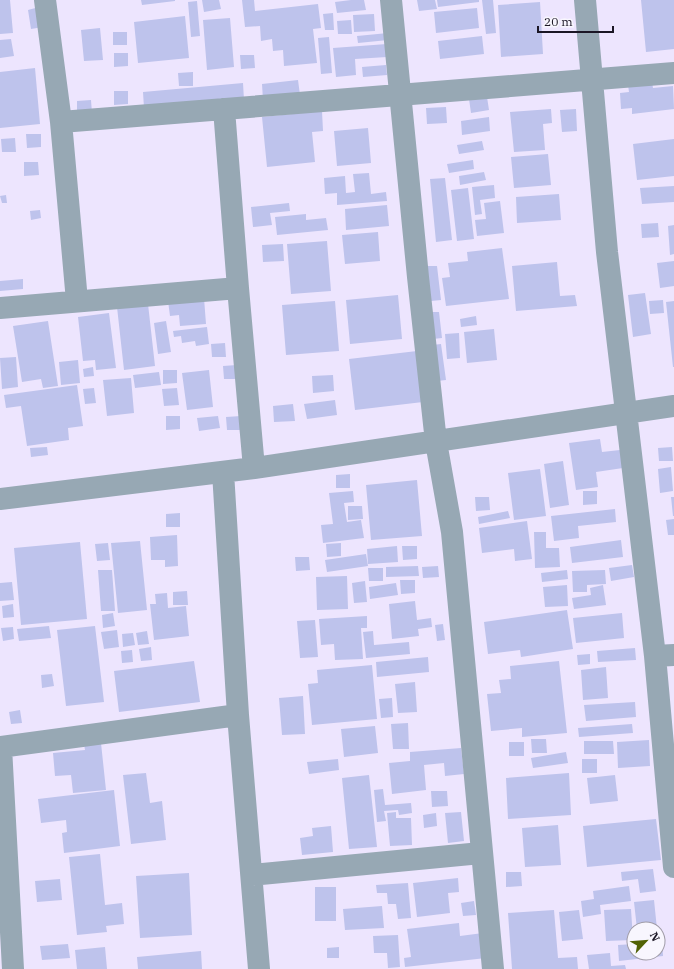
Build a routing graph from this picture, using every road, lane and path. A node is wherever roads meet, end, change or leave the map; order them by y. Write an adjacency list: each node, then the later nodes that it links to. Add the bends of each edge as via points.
1 (45, 0): 8 (street)
2 (391, 0): 6 (street)
3 (585, 0): 5 (street)
4 (674, 73): 5 (street)
5 (592, 79): 6 (street); 13 (street, via 607,252)
6 (400, 94): 7 (street); 14 (street)
7 (224, 109): 8 (street); 9 (street)
8 (61, 122): 10 (street)
9 (238, 288): 10 (street); 15 (street)
10 (77, 301): 11 (street)
11 (0, 308)
12 (674, 406): 13 (street)
13 (626, 412): 14 (street); 18 (street)
14 (436, 442): 15 (street); 21 (street, via 452,532)
15 (254, 468): 16 (street)
16 (223, 472): 17 (street); 19 (street)
17 (0, 499)
18 (665, 656): 22 (street)
19 (238, 715): 20 (street); 23 (street)
20 (0, 747): 24 (street)
21 (481, 853): 23 (street); 26 (street)
22 (674, 867)
23 (252, 875): 25 (street)
24 (13, 969)
25 (259, 969)
26 (493, 969)

